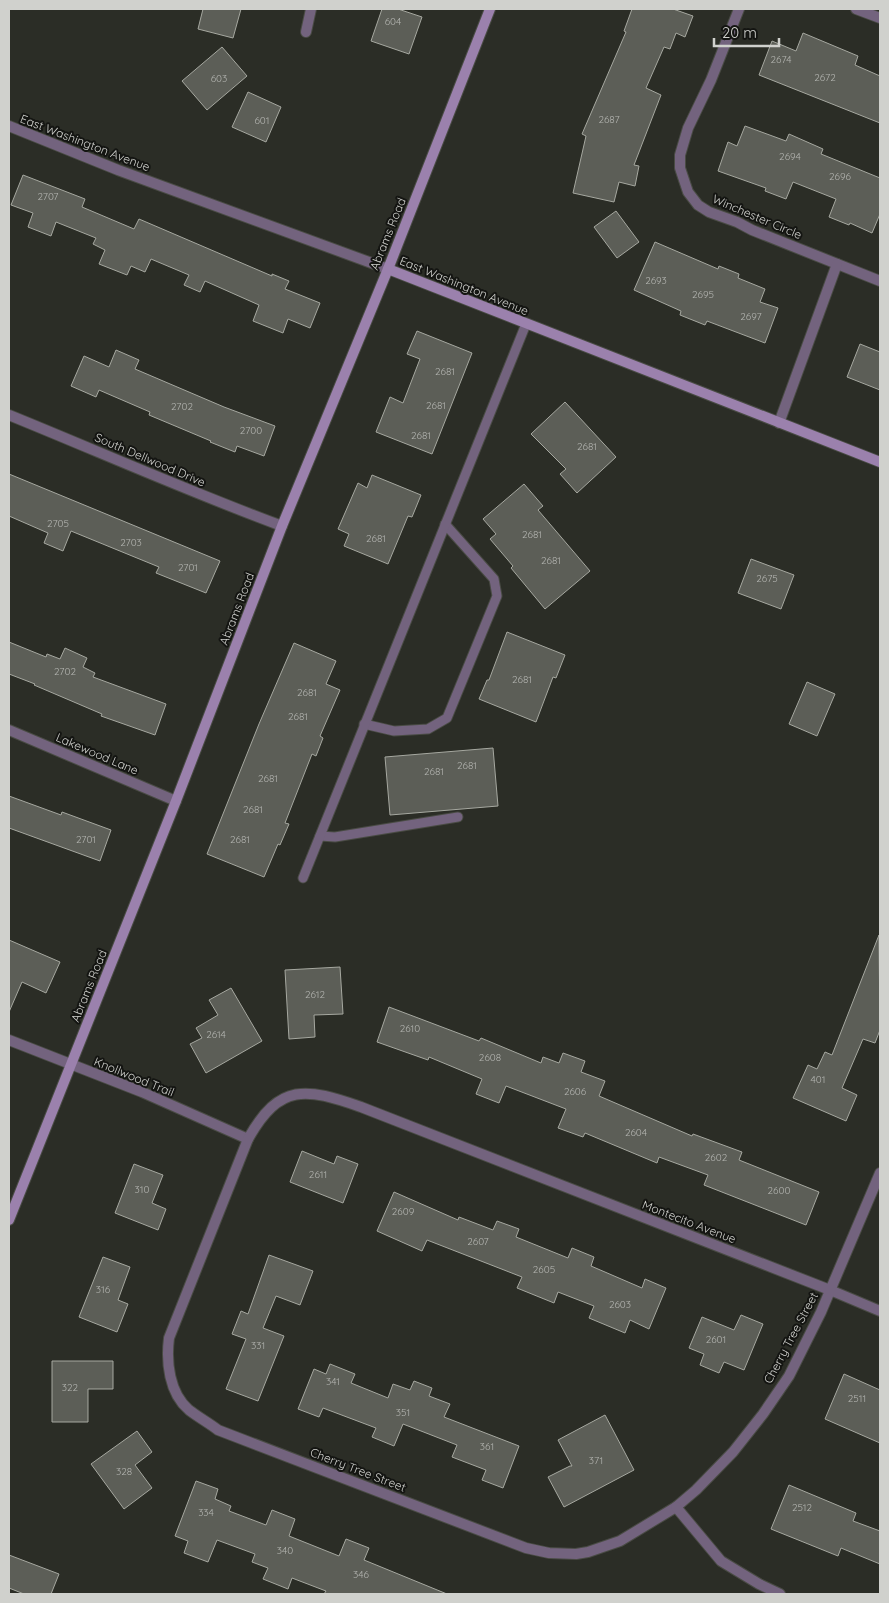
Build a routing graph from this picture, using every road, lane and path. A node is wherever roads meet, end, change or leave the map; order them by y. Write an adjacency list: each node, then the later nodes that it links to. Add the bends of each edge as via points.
1 (311, 9): 6 (street)
2 (490, 9): 9 (street, Abrams Road)
3 (739, 9): 8 (street, Winchester Circle, via 688,128 680,155 680,168 688,192 709,212)
4 (856, 9): 5 (street)
5 (880, 18)
6 (306, 32)
7 (9, 126): 9 (street, East Washington Avenue, via 118,170)
8 (837, 264): 10 (street, Winchester Circle); 13 (street)
9 (388, 269): 11 (street, East Washington Avenue); 16 (street, Abrams Road)
10 (880, 281)
11 (526, 324): 13 (street, East Washington Avenue); 15 (lane)
12 (9, 415): 16 (street, South Dellwood Drive)
13 (779, 423): 14 (street, East Washington Avenue)
14 (880, 462)
15 (445, 524): 17 (lane); 17 (lane, via 494,579 497,596 462,683 447,718 428,729 394,731)
16 (282, 526): 19 (street, Abrams Road)
17 (364, 724): 21 (lane)
18 (9, 730): 19 (street, Lakewood Lane)
19 (176, 801): 24 (street, Abrams Road)
20 (458, 817): 21 (lane, via 335,837)
21 (320, 836): 22 (lane)
22 (303, 878)
23 (9, 1040): 24 (street, Knollwood Trail)
24 (71, 1065): 25 (street, Knollwood Trail); 28 (street, Abrams Road)
25 (248, 1139): 26 (street, Cherry Tree Street, via 259,1120 278,1101 308,1093 353,1104); 31 (street, Cherry Tree Street, via 169,1338 170,1375 188,1409 218,1430 526,1548 549,1553 588,1552 620,1541)
26 (488, 1156): 29 (street, Montecito Avenue)
27 (880, 1173): 29 (street, Cherry Tree Street)
28 (9, 1220)
29 (830, 1290): 30 (street, Montecito Avenue); 31 (street, Cherry Tree Street, via 788,1376 763,1414 733,1452)
30 (880, 1311)
31 (676, 1507): 32 (street, via 721,1561)
32 (780, 1594)

